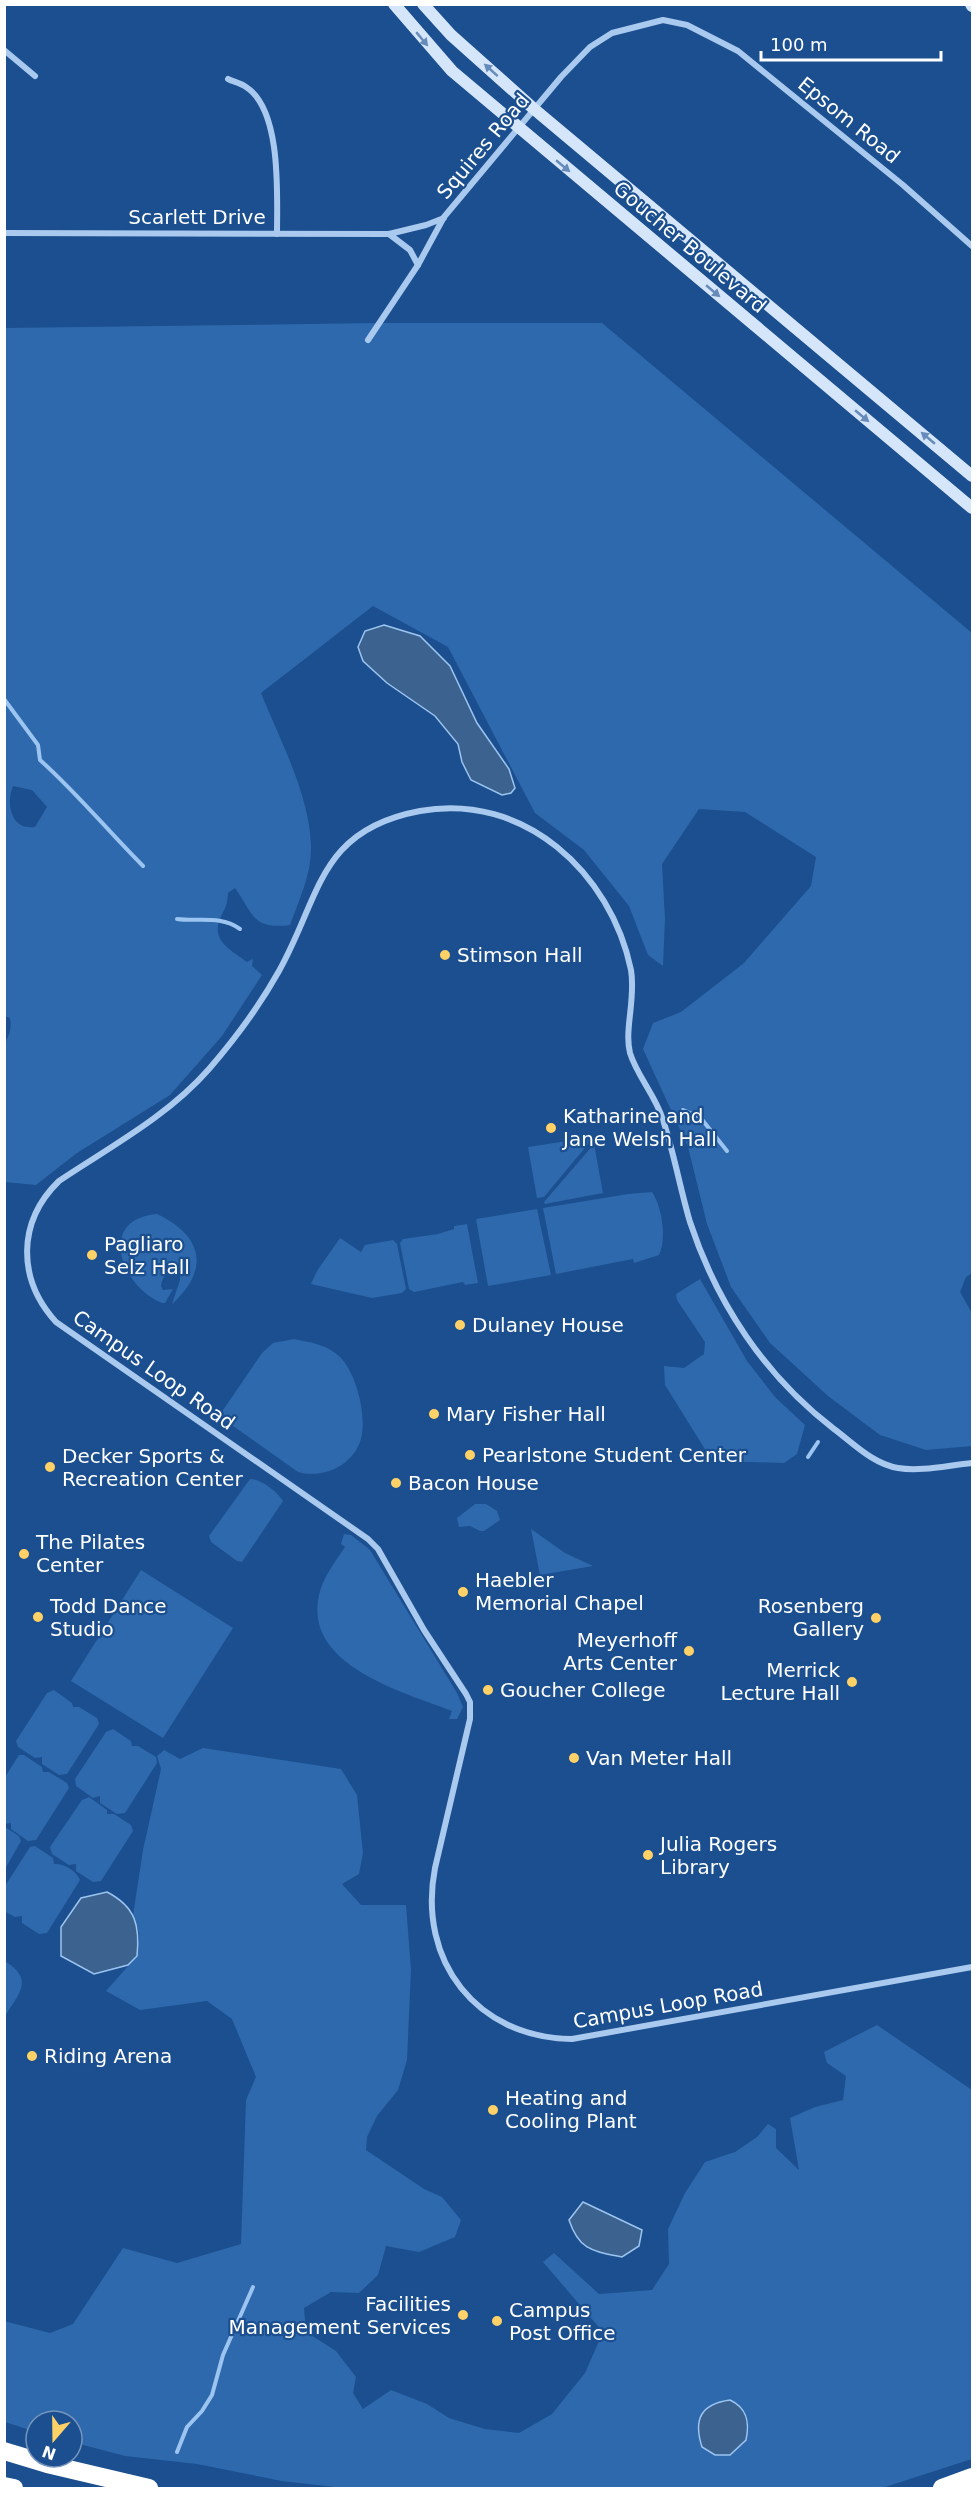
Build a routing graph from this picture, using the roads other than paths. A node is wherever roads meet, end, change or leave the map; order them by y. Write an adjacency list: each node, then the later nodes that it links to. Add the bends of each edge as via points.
1 (394, 4): 8 (main road, Goucher Boulevard, one-way to 8, via 452,71)
2 (423, 4): 7 (main road, Goucher Boulevard, one-way to 2, via 451,35)
3 (663, 20): 7 (street, Squires Road, via 612,33 590,47); 13 (street, Epsom Road, via 687,25 738,51)
4 (4, 50): 5 (street)
5 (35, 76)
6 (228, 79): 11 (street, via 247,87 270,128 277,167)
7 (534, 109): 8 (street, Squires Road); 16 (main road, Goucher Boulevard, one-way to 7)
8 (518, 129): 9 (street, Squires Road); 17 (main road, Goucher Boulevard, one-way to 17)
9 (444, 218): 12 (street, Scarlett Drive); 14 (street, Squires Road)
10 (4, 233): 11 (street, Scarlett Drive)
11 (277, 234): 12 (street, Scarlett Drive)
12 (389, 234): 14 (street, via 410,250)
13 (972, 246)
14 (418, 265): 15 (street, Squires Road)
15 (368, 340)
16 (972, 476)
17 (972, 508)
18 (972, 1463): 19 (street, Campus Loop Road, via 908,1469 874,1459 791,1391 741,1331 701,1252 662,1116 629,1052 634,988 616,921 596,886 559,848 521,825 489,813 455,808 411,813 373,827 339,851 321,876 280,969 209,1070 167,1108 59,1181 37,1207 29,1232 27,1256 33,1286 56,1322 368,1539 378,1549 466,1694 470,1719 435,1868 431,1912 435,1936 457,1983 490,2015 529,2035 572,2039)
19 (972, 1967)
20 (4, 2451): 24 (highway)
21 (972, 2477): 25 (highway)
22 (4, 2486): 23 (highway)
23 (14, 2488)
24 (149, 2488)
25 (942, 2488)

